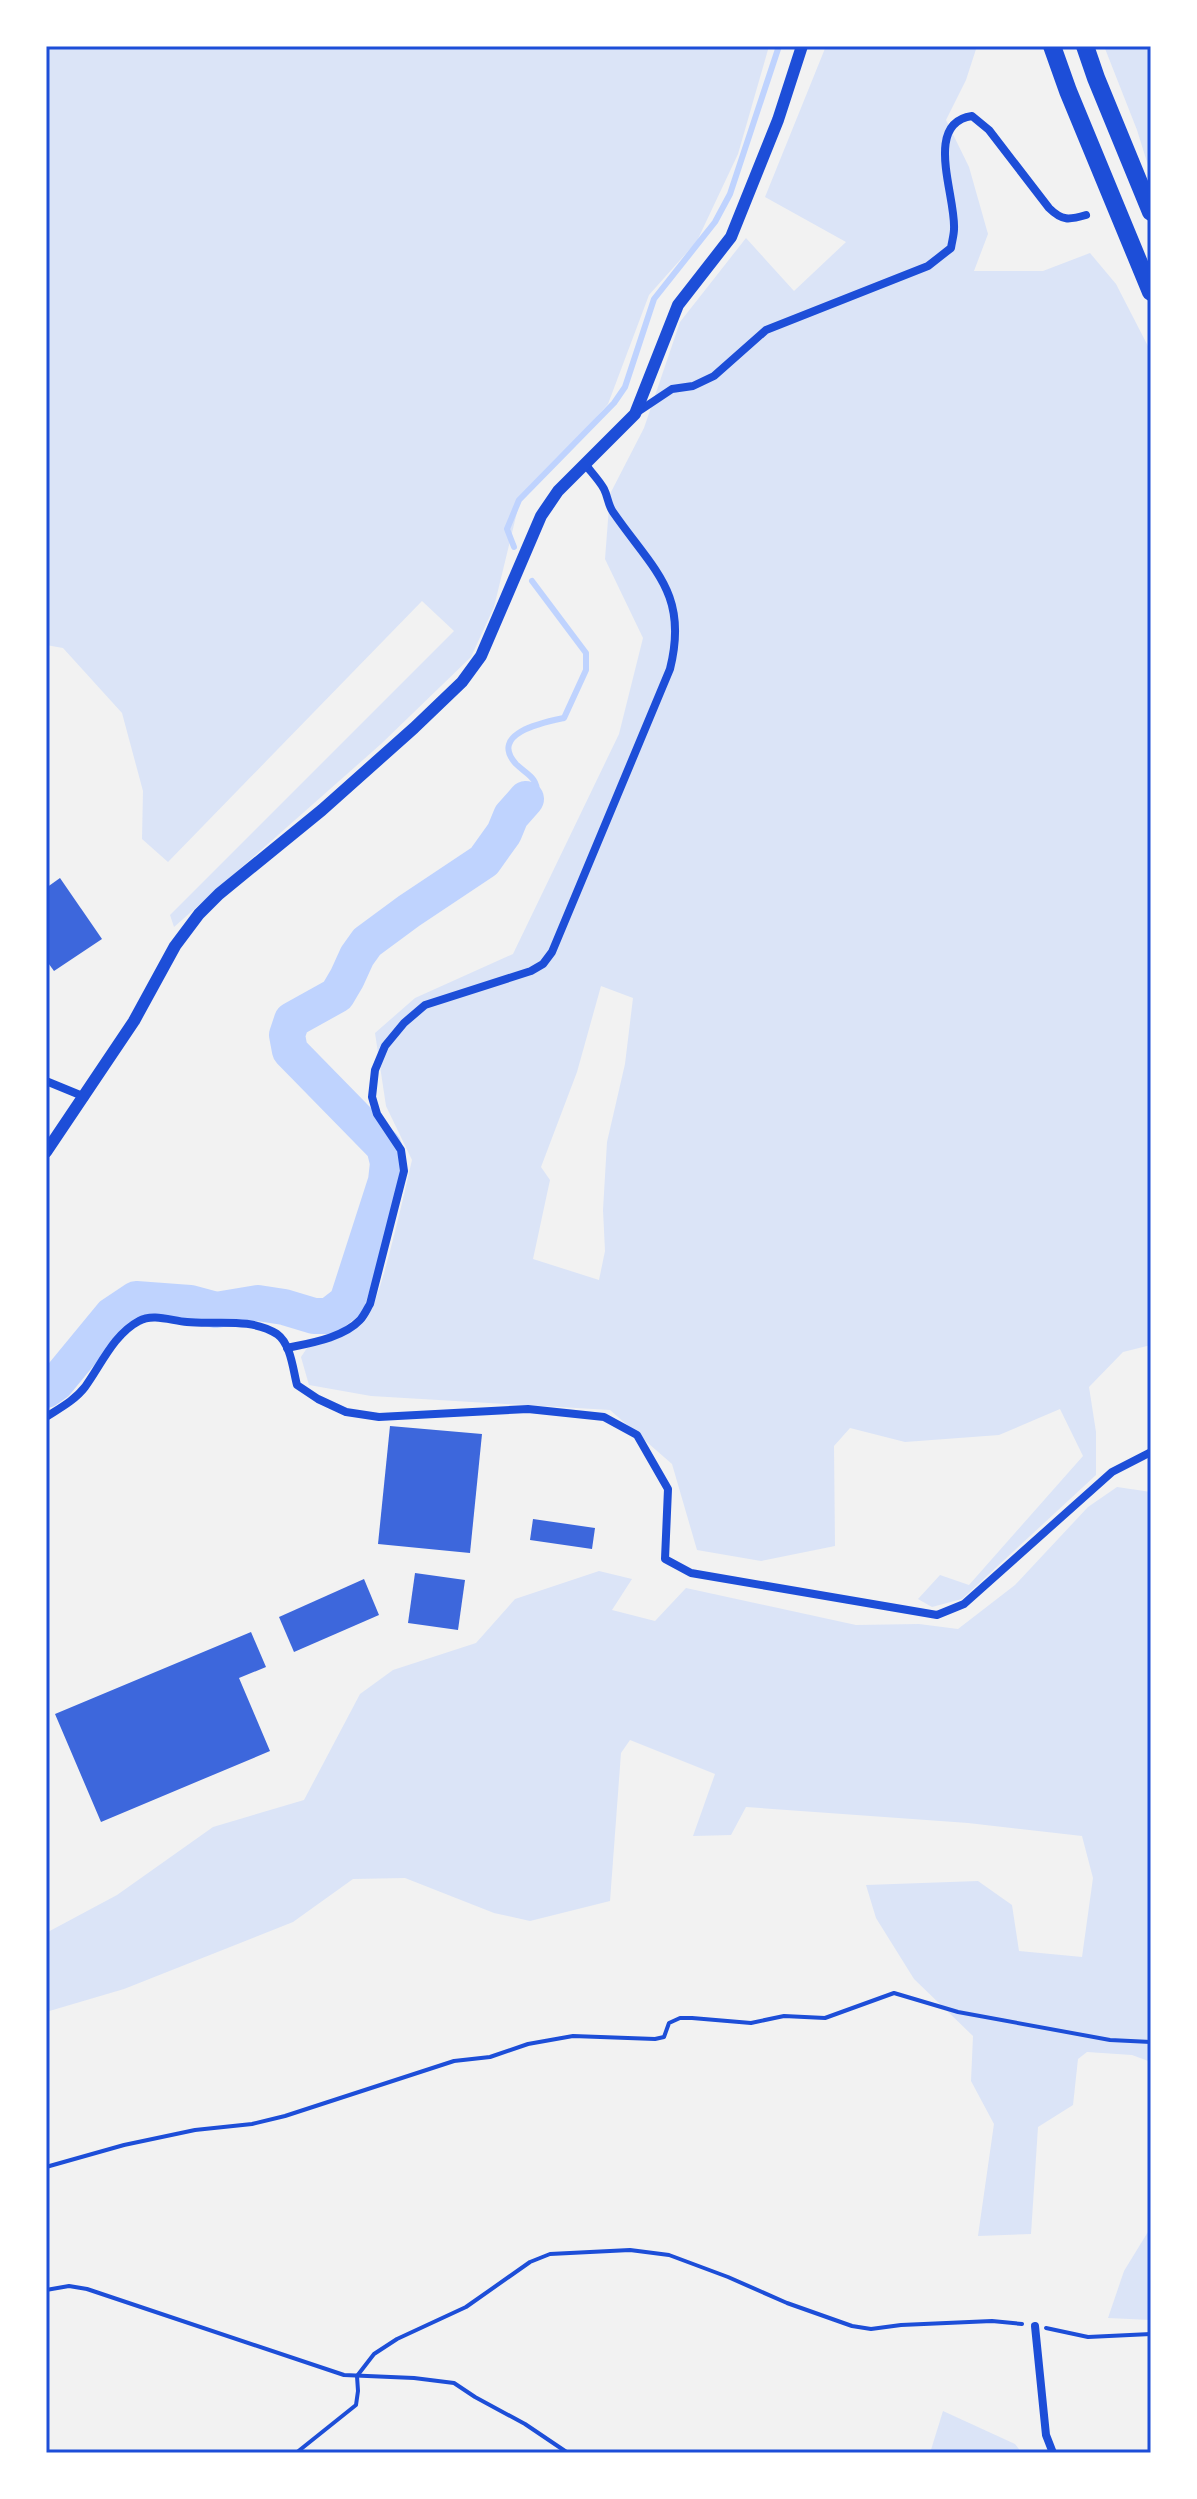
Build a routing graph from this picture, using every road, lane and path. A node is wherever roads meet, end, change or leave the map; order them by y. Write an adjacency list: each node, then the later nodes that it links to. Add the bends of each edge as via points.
1 (802, 46): 7 (street, via 731,237 678,305)
2 (1052, 46): 6 (highway)
3 (1085, 46): 4 (highway)
4 (1151, 212)
5 (1086, 215): 7 (street, via 1059,218 989,130 972,116 960,118 944,145 954,227 951,248 928,266 766,330 714,376 672,389)
6 (1151, 292)
7 (635, 414): 8 (street)
8 (585, 464): 10 (street, via 541,516 481,656 462,682 199,914); 12 (street, via 669,593 676,623 670,669 543,964 425,1005 385,1046 372,1097 401,1150 404,1171 370,1304 361,1320 342,1331)
9 (46, 1081): 10 (street)
10 (85, 1097): 11 (street)
11 (46, 1152)
12 (287, 1348): 13 (street, via 279,1335 251,1324 149,1317 117,1340 83,1390); 14 (street, via 297,1385 346,1412 379,1417 528,1409 604,1417 637,1435 668,1489 665,1559 691,1573 937,1615 964,1604 1112,1472)
13 (46, 1417)
14 (1151, 1452)
15 (1151, 2042): 16 (path, via 1110,2040 958,2012 894,1993 825,2018 784,2016 751,2023 680,2018 669,2023 664,2037 655,2039 573,2036 528,2044 490,2057 454,2061 285,2116 124,2145)
16 (46, 2167)
17 (46, 2290): 20 (path, via 87,2289)
18 (1035, 2326): 19 (path, via 1088,2337); 20 (path, via 992,2321 871,2329 787,2303 669,2255 630,2250 550,2254 466,2307 397,2339 374,2354); 23 (street, via 1046,2435)
19 (1151, 2334)
20 (357, 2376): 21 (path, via 356,2405); 22 (path, via 454,2383)
21 (296, 2453)
22 (568, 2453)
23 (1053, 2453)

